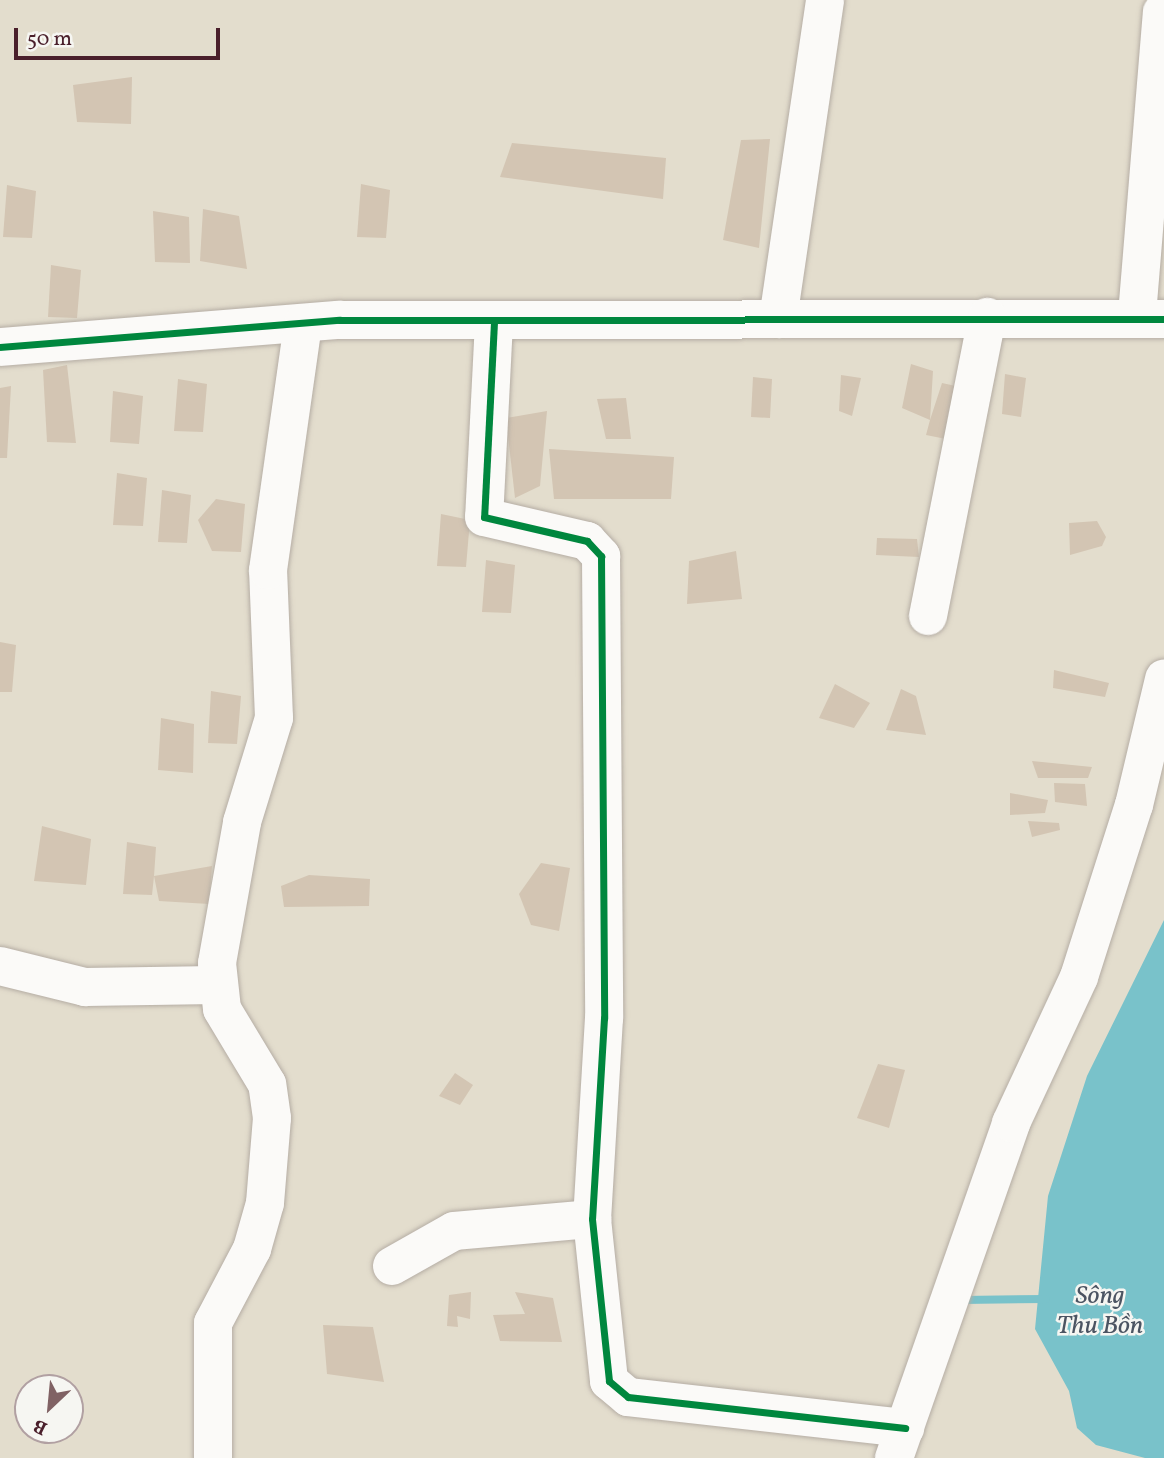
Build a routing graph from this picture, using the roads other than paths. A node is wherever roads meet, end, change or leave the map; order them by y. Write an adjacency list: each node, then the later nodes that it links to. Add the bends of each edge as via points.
1 (825, 0): 5 (street)
2 (1162, 12): 4 (street)
3 (987, 317): 4 (street); 5 (street); 9 (street)
4 (1151, 317)
5 (778, 319): 6 (street)
6 (494, 322): 7 (street); 13 (street, via 484,517 587,541 601,556 604,1018)
7 (303, 323): 8 (street); 12 (street, via 268,570 274,718 243,822)
8 (0, 346)
9 (928, 615)
10 (1164, 679): 15 (street, via 1134,804 1079,977 1011,1123)
11 (0, 966): 12 (street, via 85,987)
12 (216, 985): 16 (street, via 222,1009 267,1084 272,1118 265,1203 252,1249 219,1301 213,1323)
13 (592, 1219): 14 (street, via 454,1231); 15 (street, via 609,1381 618,1393)
14 (392, 1266)
15 (895, 1434)
16 (212, 1458)

